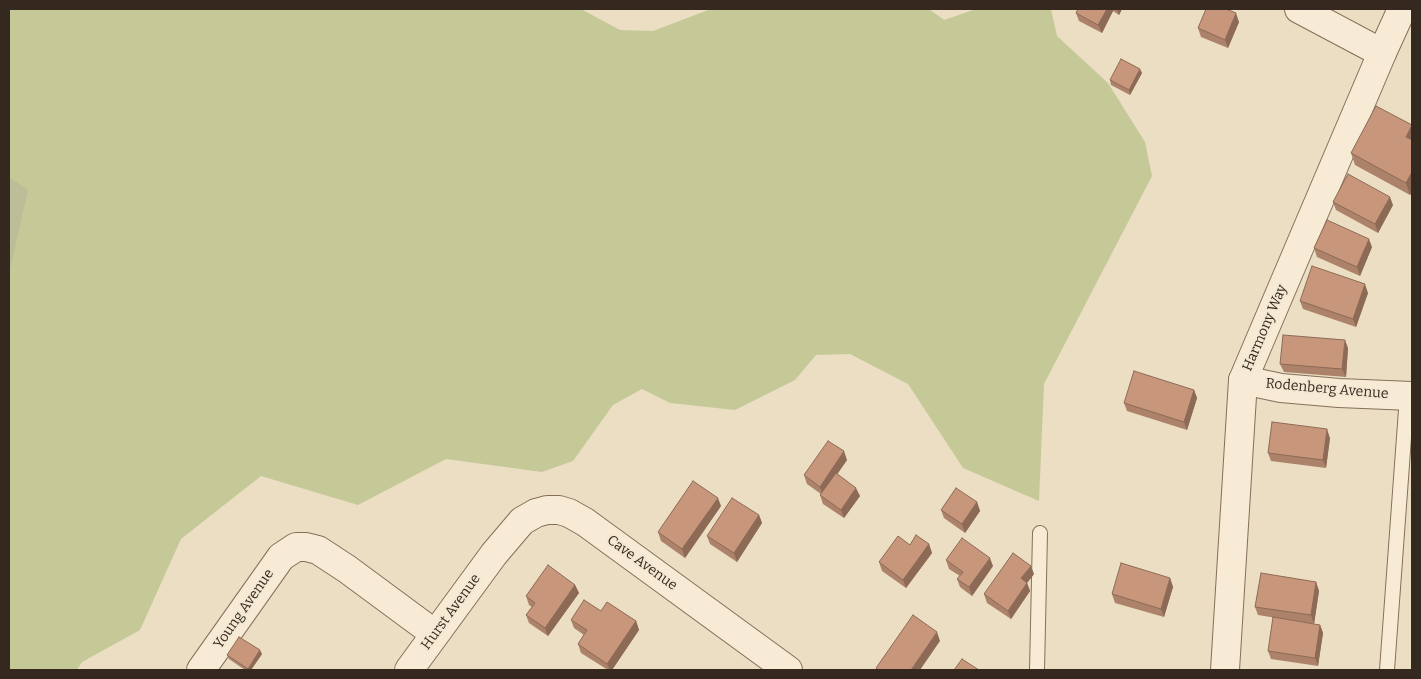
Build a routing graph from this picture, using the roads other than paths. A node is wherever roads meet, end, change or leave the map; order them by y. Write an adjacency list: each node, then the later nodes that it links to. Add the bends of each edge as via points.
1 (1299, 9): 3 (street)
2 (1402, 9): 3 (street, Harmony Way)
3 (1382, 53): 4 (street, Harmony Way)
4 (1243, 380): 5 (street, Rodenberg Avenue, via 1281,388); 13 (street, Harmony Way)
5 (1410, 396): 14 (lane)
6 (1040, 533): 12 (lane)
7 (494, 554): 8 (street, Hurst Avenue); 11 (street, Cave Avenue, via 522,521 536,513 547,510 570,513)
8 (435, 634): 9 (street, Young Avenue, via 318,550 296,547 281,557); 10 (street, Hurst Avenue)
9 (201, 670)
10 (408, 670)
11 (788, 670)
12 (1037, 670)
13 (1224, 670)
14 (1387, 670)

